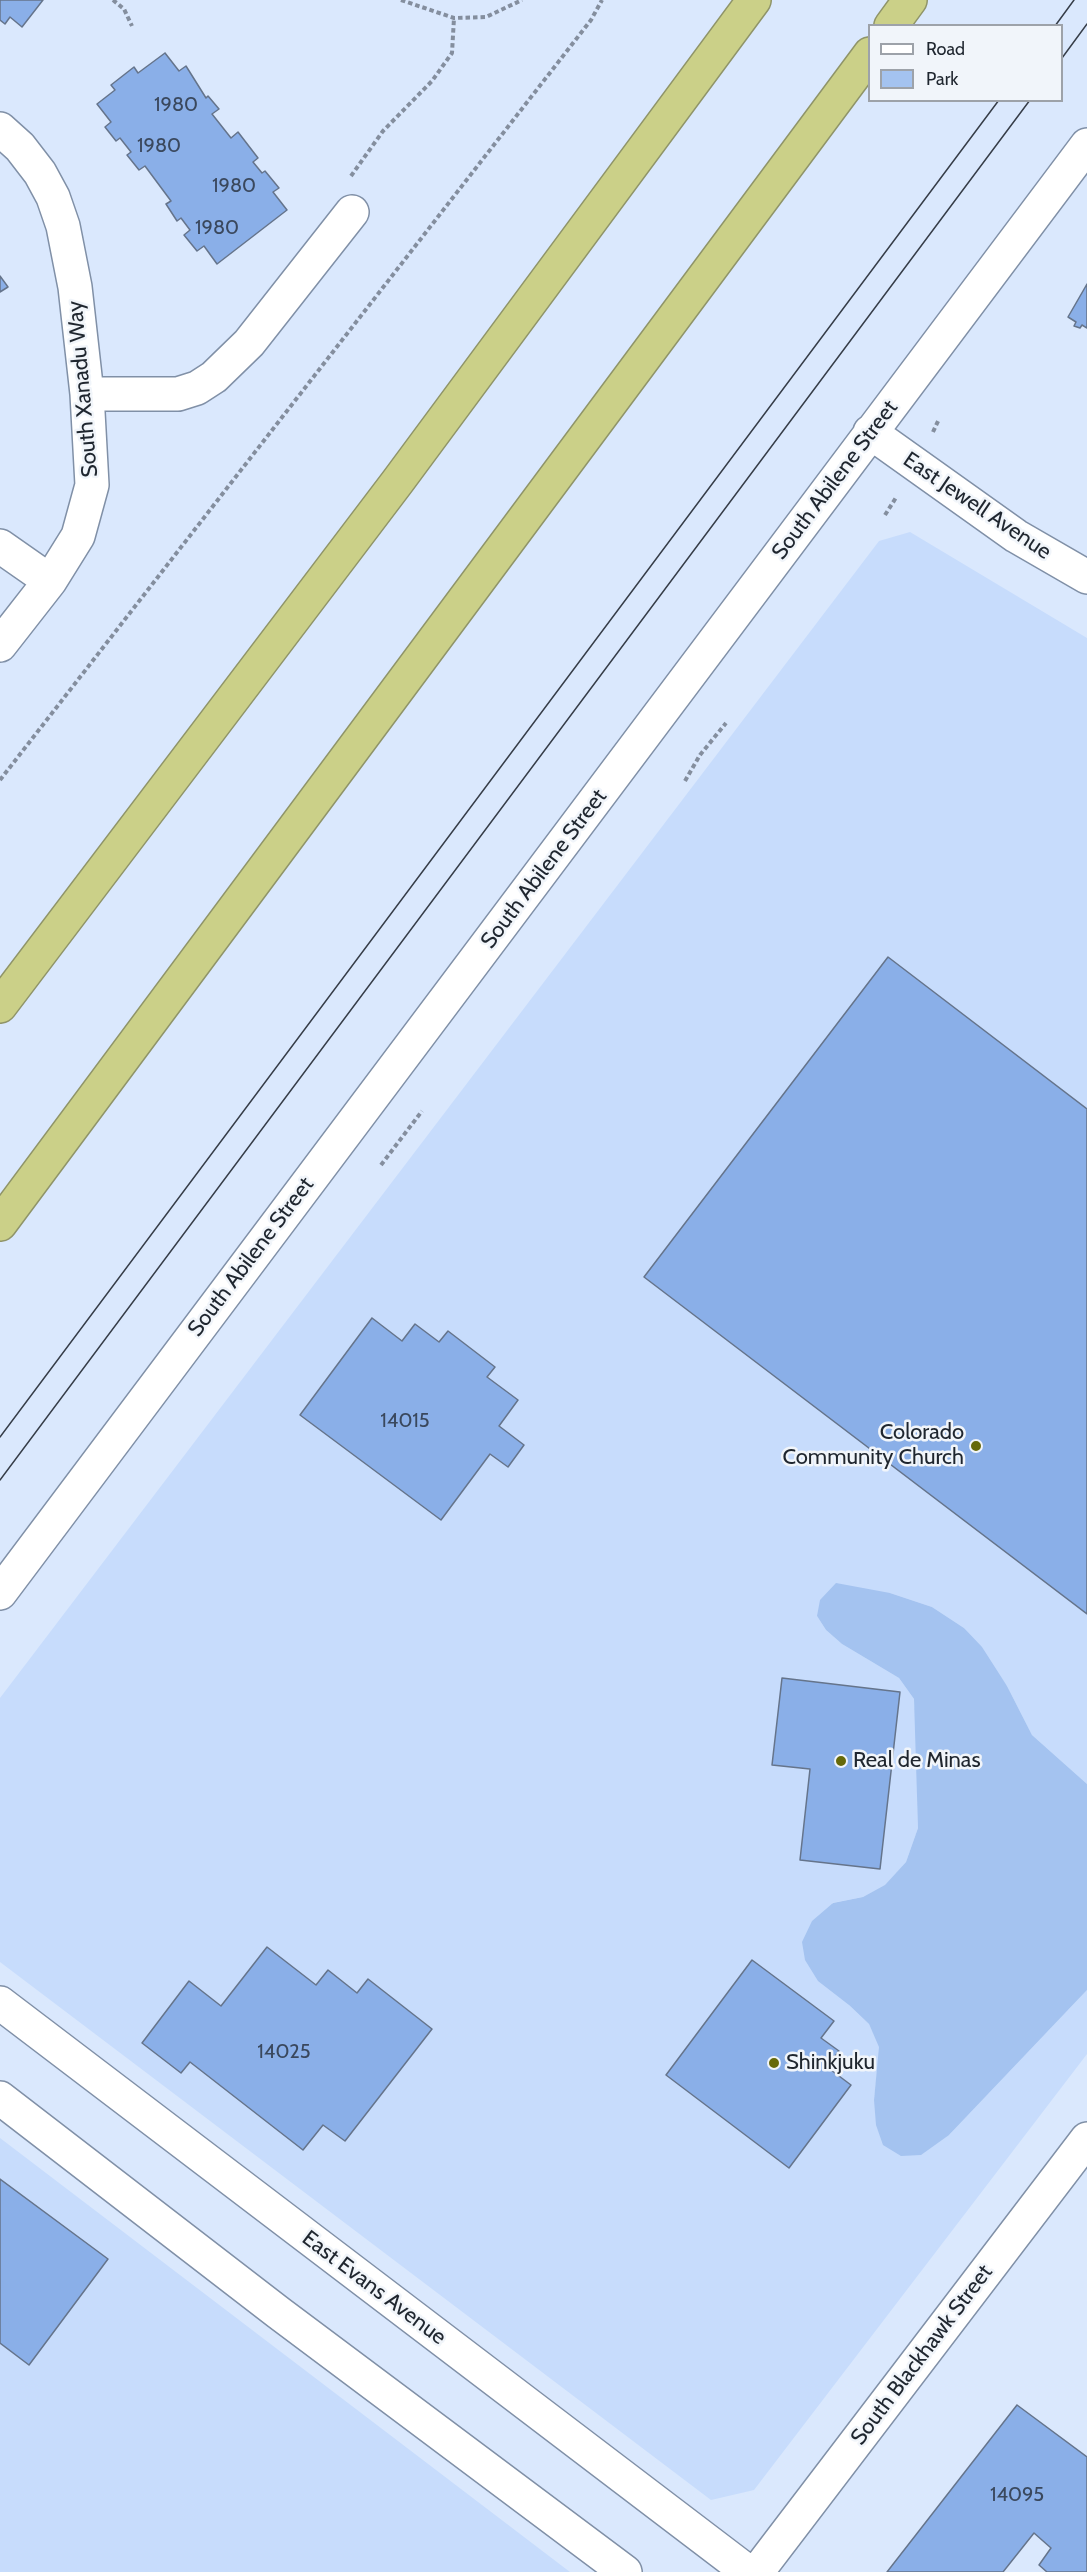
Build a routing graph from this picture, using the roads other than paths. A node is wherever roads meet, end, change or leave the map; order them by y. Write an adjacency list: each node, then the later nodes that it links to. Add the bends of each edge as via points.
1 (754, 0): 14 (highway, via 398,481)
2 (910, 0): 3 (highway)
3 (892, 24)
4 (868, 57): 15 (highway)
5 (0, 129): 8 (street, South Xanadu Way, via 40,173 60,217 75,287)
6 (1087, 145): 9 (street, South Abilene Street)
7 (352, 212): 8 (street, via 249,343 214,377 178,394)
8 (87, 394): 12 (street, South Xanadu Way, via 92,485 78,536)
9 (870, 432): 11 (street, East Jewell Avenue, via 1016,536); 18 (street, South Abilene Street)
10 (0, 546): 12 (street)
11 (1087, 577)
12 (50, 581): 13 (street, South Xanadu Way)
13 (0, 645)
14 (0, 1006)
15 (66, 1134): 16 (highway); 17 (highway)
16 (0, 1224)
17 (0, 1236)
18 (0, 1593)
19 (0, 2003): 23 (street, East Evans Avenue)
20 (0, 2098): 22 (street)
21 (1087, 2139): 24 (street, South Blackhawk Street)
22 (625, 2572)
23 (748, 2572)
24 (757, 2572)

